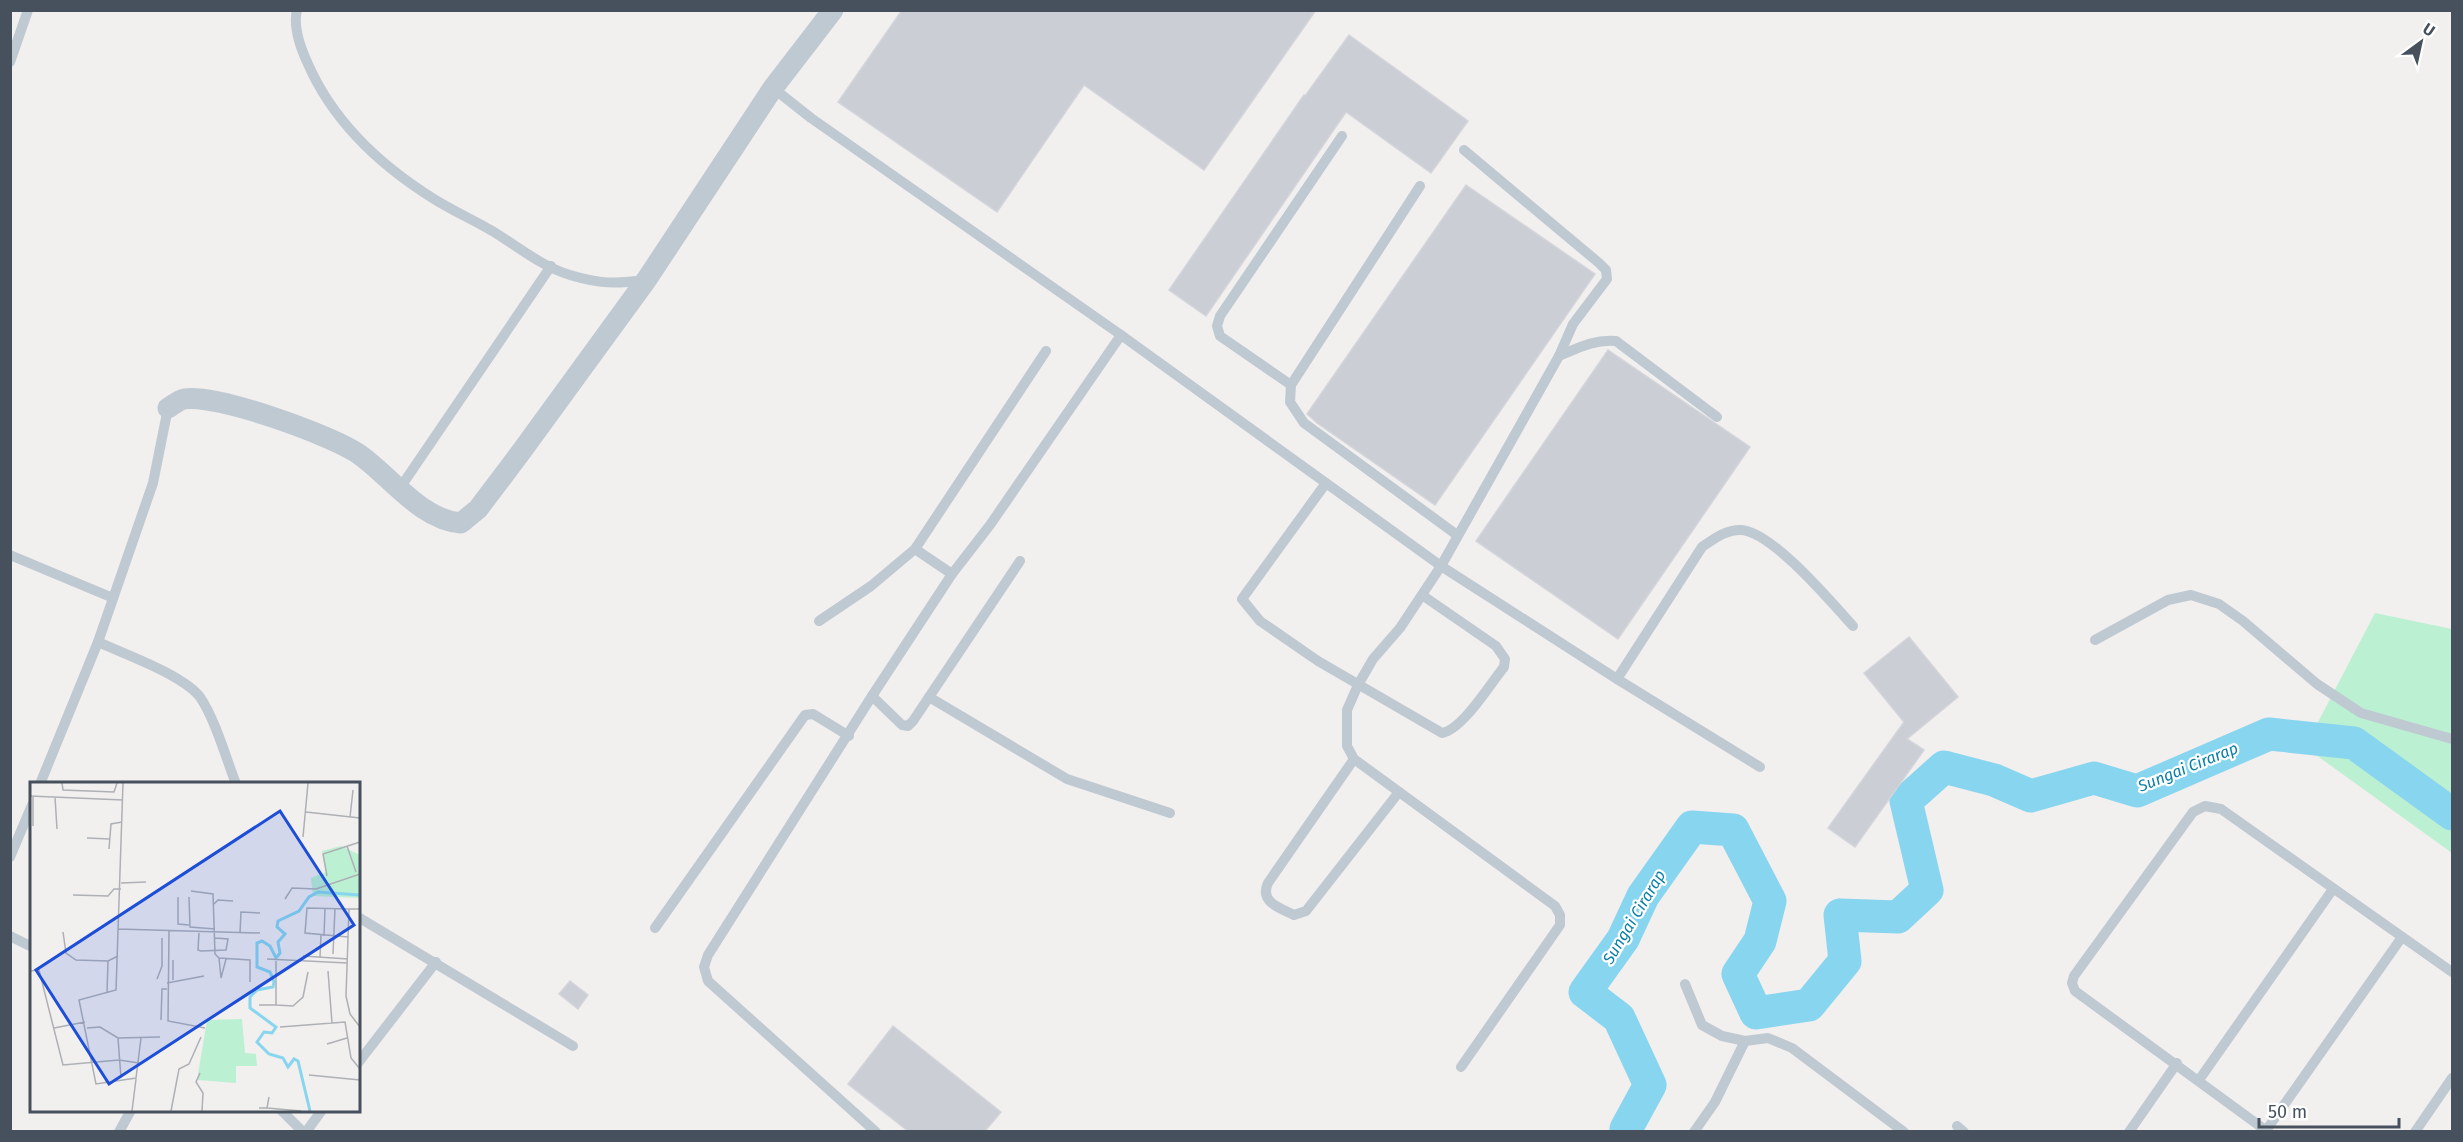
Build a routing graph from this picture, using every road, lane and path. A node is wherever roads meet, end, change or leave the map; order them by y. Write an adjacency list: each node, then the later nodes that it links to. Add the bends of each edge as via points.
1 (28, 10): 4 (lane)
2 (297, 10): 9 (lane, via 302,51 316,81 333,110 358,138 389,167 433,198)
3 (832, 10): 5 (street)
4 (10, 62)
5 (772, 88): 10 (street); 11 (lane)
6 (1342, 136): 14 (lane, via 1217,326 1220,336)
7 (1464, 150): 13 (lane, via 1606,270 1607,279 1573,324)
8 (1420, 186): 14 (lane)
9 (551, 266): 10 (lane, via 612,285); 18 (lane)
10 (646, 279): 18 (street, via 521,452 478,508 461,523 448,522 433,514)
11 (1121, 335): 17 (lane); 24 (lane)
12 (1046, 351): 20 (lane)
13 (1559, 356): 16 (lane, via 1589,343 1616,341); 19 (lane)
14 (1291, 385): 19 (lane, via 1290,402 1304,423)
15 (168, 408): 18 (street, via 183,399 209,399 249,410 329,438 359,455); 26 (lane, via 153,483)
16 (1717, 417)
17 (1326, 483): 23 (lane); 32 (lane, via 1242,599 1260,621)
18 (400, 488)
19 (1457, 536): 23 (lane)
20 (915, 549): 24 (lane); 27 (lane, via 871,586)
21 (10, 555): 26 (lane)
22 (1020, 561): 34 (lane)
23 (1441, 566): 25 (lane); 31 (lane)
24 (952, 574): 33 (lane)
25 (1422, 595): 32 (lane); 32 (lane, via 1496,646 1505,659 1504,667 1462,720 1442,733)
26 (113, 598): 30 (lane)
27 (819, 621)
28 (1853, 626): 31 (lane, via 1796,564 1762,539 1742,530 1721,534 1702,548)
29 (2096, 640): 36 (lane, via 2168,600 2191,595 2219,604 2317,684 2361,713)
30 (98, 642): 39 (lane); 40 (lane, via 184,682 198,696 208,710)
31 (1617, 679): 38 (lane)
32 (1358, 685): 37 (lane, via 1347,710 1347,746)
33 (872, 696): 34 (lane, via 902,726 908,726); 35 (lane)
34 (929, 697): 43 (lane, via 1067,779)
35 (849, 735): 47 (lane, via 813,714 804,715); 66 (lane, via 704,967 708,981)
36 (2452, 739)
37 (1354, 759): 41 (lane); 41 (lane, via 1268,883 1265,895 1275,906 1294,915 1306,911)
38 (1760, 767)
39 (40, 782)
40 (236, 782)
41 (1399, 792): 58 (lane, via 1555,906 1560,915 1560,925)
42 (30, 811): 44 (lane)
43 (1170, 813)
44 (10, 857)
45 (2333, 889): 49 (lane); 57 (lane, via 2221,809 2205,806 2193,812 2073,976 2072,983 2075,991); 60 (lane)
46 (360, 918): 51 (lane)
47 (655, 928)
48 (10, 936): 50 (lane)
49 (2402, 937): 52 (lane); 70 (lane)
50 (30, 945)
51 (436, 962): 55 (lane); 56 (lane)
52 (2452, 972)
53 (1685, 984): 54 (lane, via 1702,1025 1722,1036)
54 (1745, 1041): 67 (lane, via 1715,1102); 68 (lane, via 1768,1038 1792,1047)
55 (573, 1046)
56 (360, 1060)
57 (2177, 1064): 60 (lane); 69 (lane)
58 (1461, 1067)
59 (2452, 1078): 71 (lane)
60 (2199, 1080): 70 (lane)
61 (129, 1112): 64 (lane)
62 (283, 1112): 65 (lane)
63 (320, 1112): 65 (lane)
64 (119, 1131)
65 (304, 1131)
66 (876, 1131)
67 (1695, 1131)
68 (1904, 1131)
69 (2129, 1131)
70 (2266, 1131)
71 (2415, 1131)

